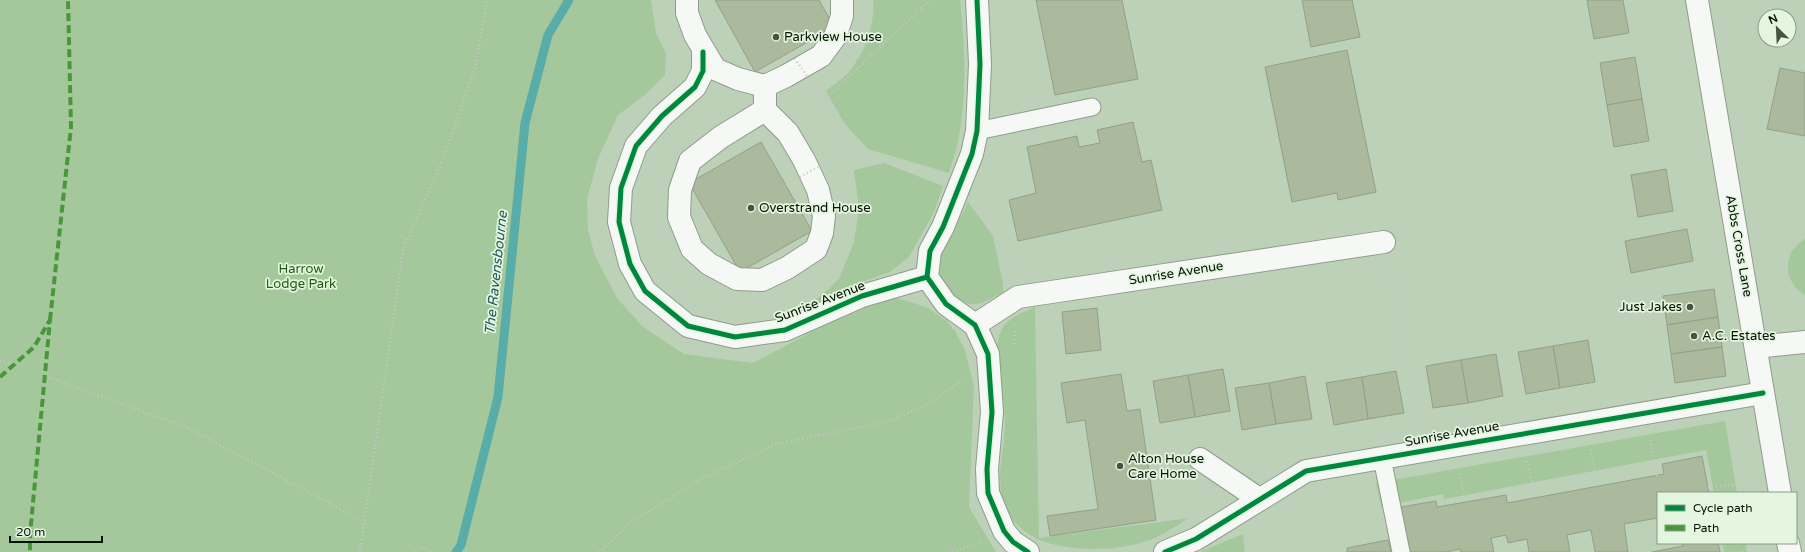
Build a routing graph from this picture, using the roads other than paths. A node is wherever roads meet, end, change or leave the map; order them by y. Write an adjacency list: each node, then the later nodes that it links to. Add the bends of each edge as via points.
1 (687, 0): 5 (street, Sunrise Avenue, via 687,13)
2 (842, 0): 6 (street, via 842,16 835,36 821,56)
3 (976, 0): 9 (street, via 980,64)
4 (1696, 0): 14 (street, Abbs Cross Lane)
5 (703, 52): 6 (street, Sunrise Avenue, via 715,69 738,79); 11 (street, Sunrise Avenue, via 703,71 695,88 662,116 636,146 621,188 619,222 630,264 646,291 688,326 735,337 785,330 862,296)
6 (765, 86): 8 (street)
7 (1092, 107): 9 (lane)
8 (765, 110): 8 (street, via 721,137 690,161 680,190 679,217 692,249 710,264 737,279 762,280 788,268 816,249 822,232 824,216 818,190 804,160 788,133)
9 (977, 131): 11 (street, via 972,154 943,227 930,251)
10 (1384, 242): 12 (street, Sunrise Avenue, via 1018,296)
11 (927, 277): 12 (street, via 946,304)
12 (975, 325): 20 (street, via 988,354 989,364 992,412 987,469 988,493 1004,531 1013,542)
13 (1805, 342): 14 (street)
14 (1756, 348): 15 (street, Abbs Cross Lane)
15 (1763, 392): 16 (street, Sunrise Avenue); 18 (street, Abbs Cross Lane)
16 (1382, 458): 19 (street, Sunrise Avenue, via 1306,471); 22 (lane)
17 (1200, 459): 19 (street)
18 (1778, 485)
19 (1260, 499): 21 (street, Sunrise Avenue, via 1196,539)
20 (1028, 552)
21 (1165, 552)
22 (1401, 552)

